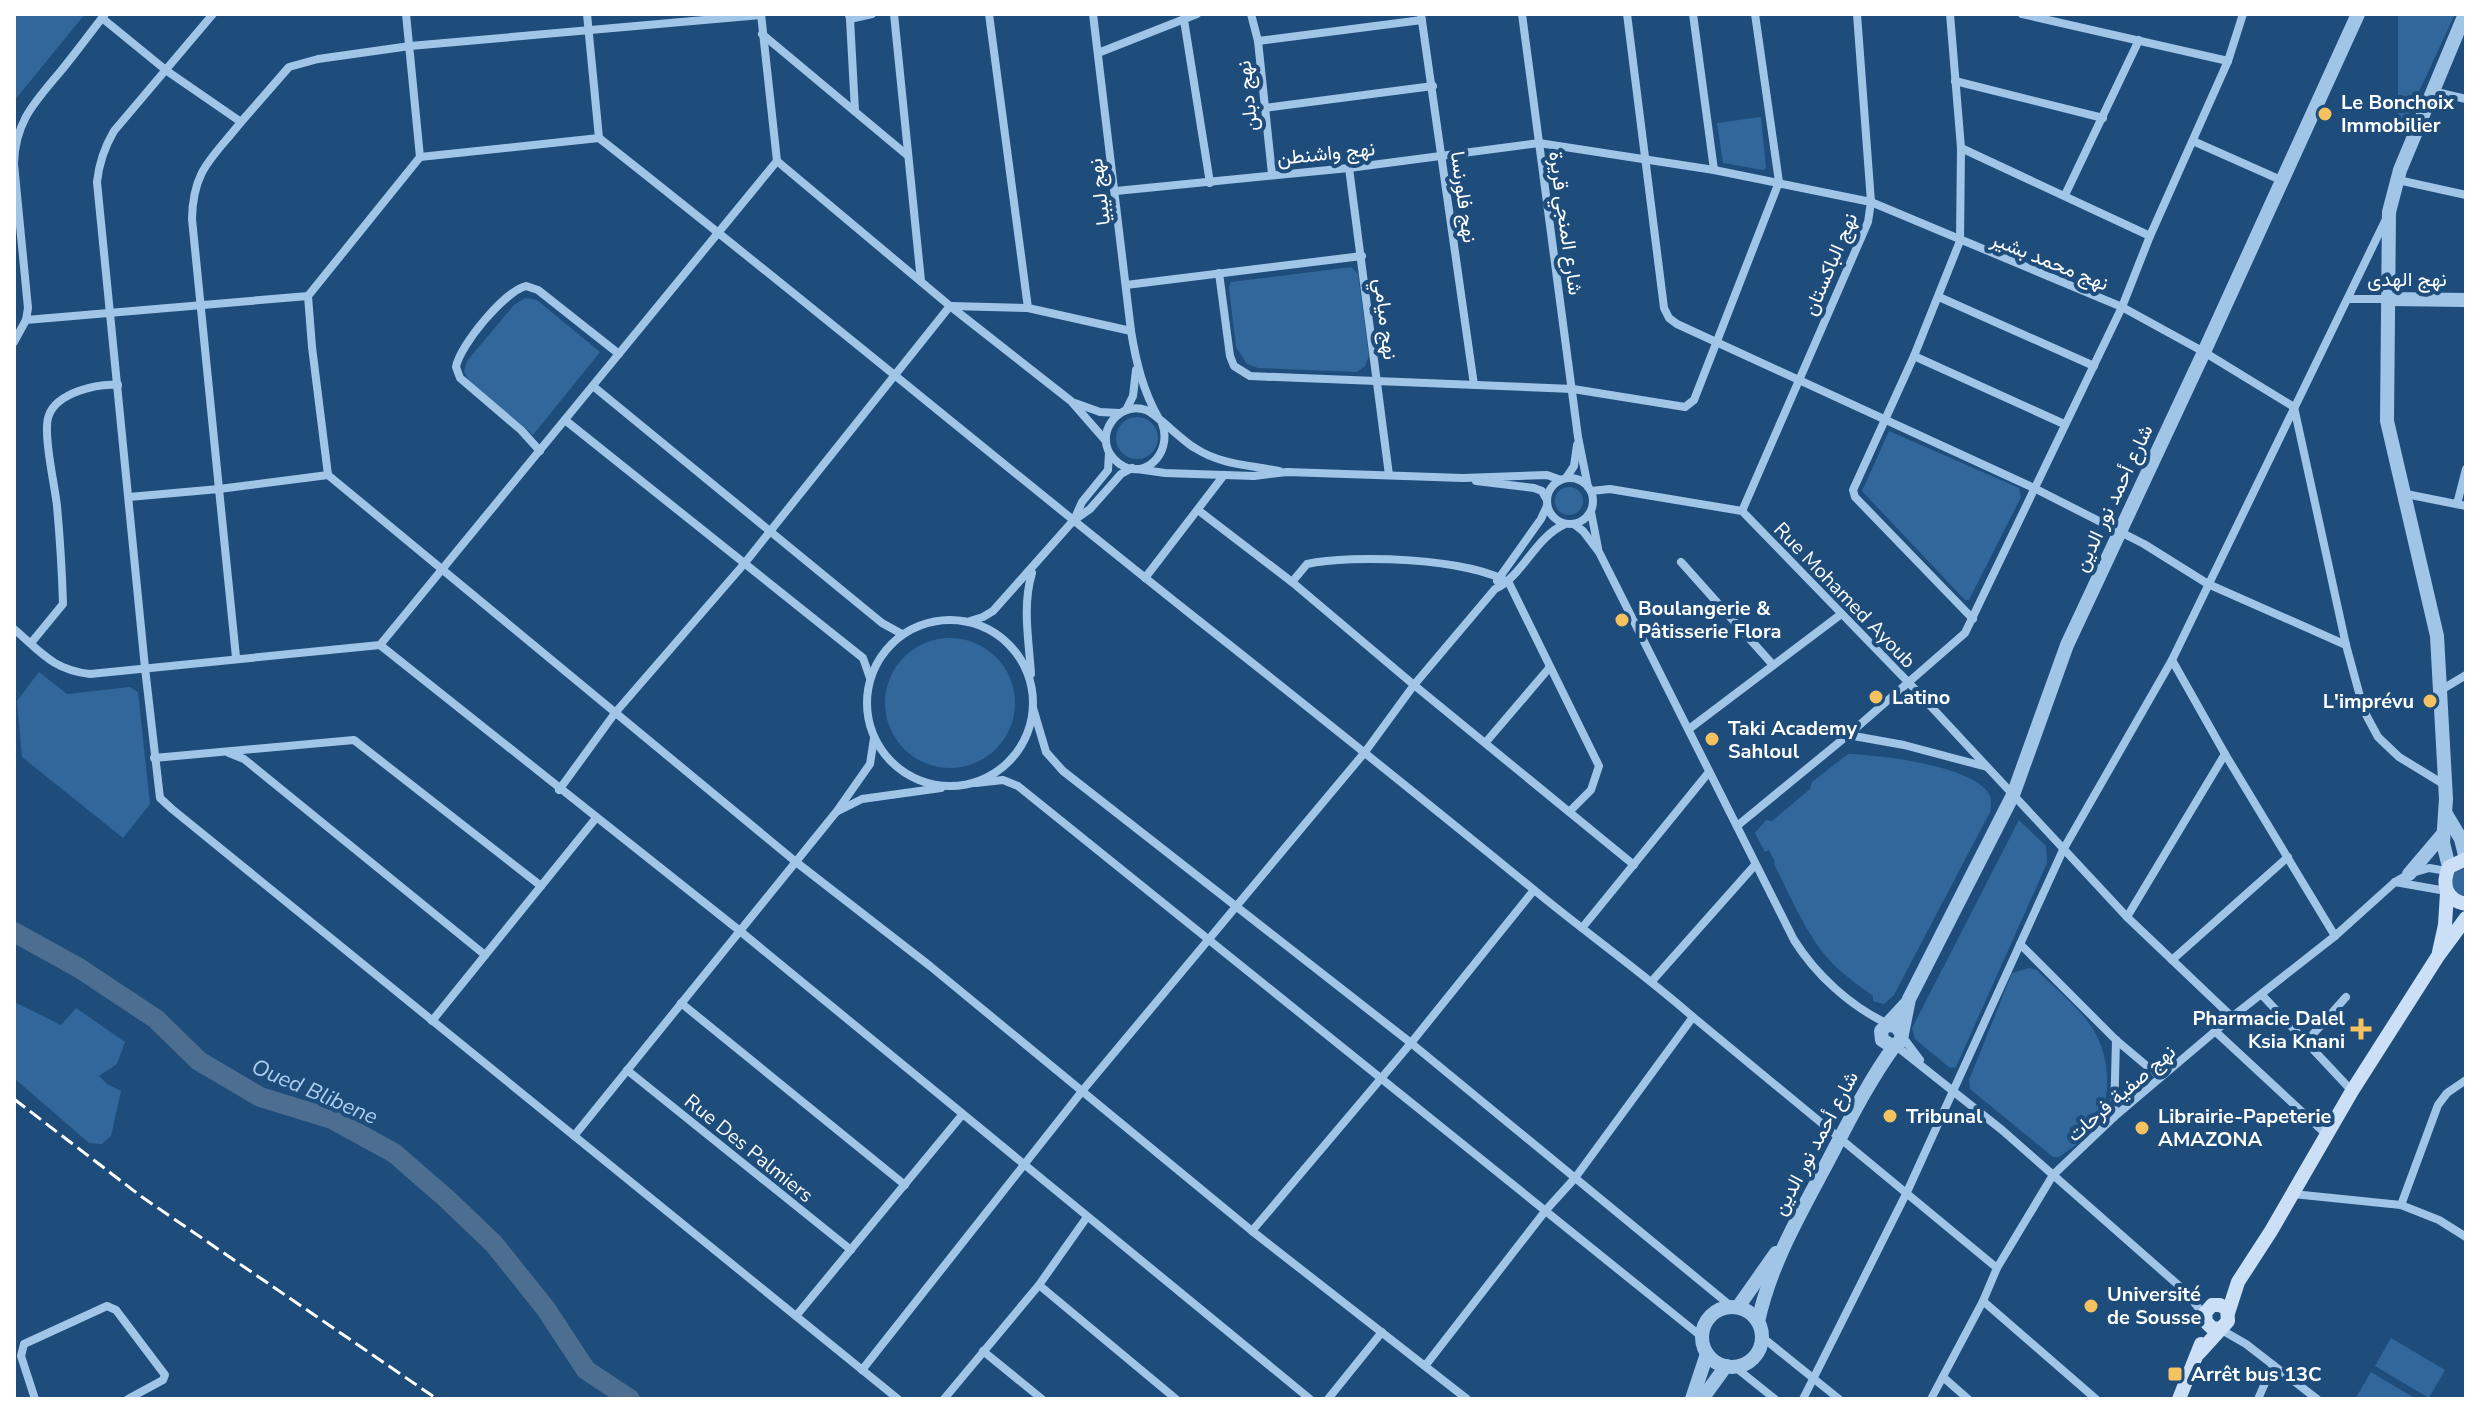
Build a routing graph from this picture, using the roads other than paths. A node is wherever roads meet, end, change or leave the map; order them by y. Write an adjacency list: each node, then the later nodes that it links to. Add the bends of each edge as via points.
1 (213, 14): 33 (street)
2 (406, 14): 30 (street)
3 (587, 14): 26 (street)
4 (761, 14): 26 (street); 27 (street)
5 (872, 14): 22 (street)
6 (894, 14): 46 (street)
7 (989, 14): 78 (street)
8 (1093, 14): 31 (street, نهج ليبيا)
9 (1197, 14): 25 (street)
10 (1251, 14): 29 (street, نهج دبلن)
11 (1522, 14): 44 (street, شارع المنجي قريرة)
12 (1627, 14): 49 (street)
13 (1693, 14): 52 (street)
14 (1755, 14): 56 (street)
15 (1857, 14): 61 (street, نهج الباكستان)
16 (1950, 14): 34 (street)
17 (2022, 14): 24 (street)
18 (2243, 14): 32 (street)
19 (2358, 14): 55 (street, شارع أحمد نور الدين)
20 (2465, 14): 36 (street)
21 (103, 16): 33 (street); 80 (street, via 38,97 15,144)
22 (850, 16): 39 (street)
23 (1422, 17): 29 (street); 35 (street, نهج فلورنسا)
24 (2044, 17): 28 (street)
25 (1184, 20): 31 (street); 57 (street)
26 (588, 31): 30 (street); 42 (street)
27 (762, 34): 39 (street); 50 (street)
28 (2139, 40): 32 (street); 40 (street)
29 (1258, 41): 38 (street, نهج دبلن)
30 (410, 46): 41 (street, via 289,67); 48 (street)
31 (1098, 53): 58 (street, نهج ليبيا)
32 (2228, 61): 43 (street)
33 (167, 71): 41 (street); 79 (street, via 114,131 99,163)
34 (1955, 81): 40 (street); 45 (street)
35 (1433, 86): 38 (street); 47 (street, نهج فلورنسا)
36 (2432, 91): 37 (street); 54 (street)
37 (2466, 99)
38 (1264, 108): 53 (street, نهج دبلن)
39 (855, 111): 46 (street)
40 (2103, 118): 59 (street)
41 (241, 122): 75 (street, via 195,183 192,219)
42 (599, 138): 48 (street); 63 (street)
43 (2193, 141): 55 (street); 64 (street)
44 (1539, 143): 47 (street, نهج واشنطن); 49 (street, نهج واشنطن); 95 (street, شارع المنجي قريرة)
45 (1961, 148): 59 (street); 65 (street)
46 (907, 155): 68 (street)
47 (1441, 155): 51 (street, نهج واشنطن); 93 (street, نهج فلورنسا)
48 (420, 157): 70 (street)
49 (1645, 158): 52 (street, نهج محمد بشير); 82 (street, via 1664,308 1677,324)
50 (777, 161): 63 (street); 68 (street)
51 (1349, 168): 53 (street, نهج واشنطن); 66 (street, نهج ميامي)
52 (1714, 170): 56 (street, نهج محمد بشير)
53 (1272, 174): 57 (street, نهج واشنطن)
54 (2398, 180): 60 (street); 62 (street)
55 (2283, 181): 84 (street, شارع أحمد نور الدين)
56 (1779, 182): 61 (street, نهج محمد بشير); 82 (street)
57 (1210, 183): 58 (street, نهج واشنطن)
58 (1116, 191): 69 (street, نهج ليبيا)
59 (2065, 195): 64 (street)
60 (2466, 195)
61 (1871, 202): 65 (street, نهج محمد بشير); 91 (street, نهج الباكستان, via 1868,222)
62 (2389, 212): 72 (street); 73 (street)
63 (719, 232): 85 (street); 89 (street)
64 (2150, 236): 77 (street)
65 (1960, 241): 71 (street); 77 (street, نهج محمد بشير)
66 (1362, 256): 67 (street); 90 (street, نهج ميامي)
67 (1219, 273): 69 (street); 90 (street, via 1230,356 1241,372 1259,377)
68 (921, 281): 76 (street)
69 (1126, 285): 81 (street, نهج ليبيا)
70 (308, 296): 75 (street); 110 (street)
71 (1939, 297): 86 (street); 88 (street)
72 (2348, 299): 73 (street, نهج الهدى); 97 (street)
73 (2390, 299): 74 (street, نهج الهدى); 118 (street, via 2387,421)
74 (2466, 300)
75 (201, 304): 79 (street); 116 (street)
76 (950, 306): 78 (street); 89 (street); 96 (street)
77 (2122, 307): 84 (street, نهج محمد بشير); 88 (street)
78 (1028, 308): 81 (street)
79 (110, 313): 80 (street); 92 (street)
80 (26, 320): 83 (street)
81 (1131, 331): 87 (street, نهج ليبيا)
82 (1715, 341): 91 (street); 95 (street, via 1694,400 1685,407)
83 (14, 342)
84 (2204, 352): 97 (street, نهج محمد بشير); 128 (street, شارع أحمد نور الدين)
85 (619, 354): 94 (street); 105 (street, via 526,286 504,301 466,344 456,367 460,378)
86 (1914, 356): 99 (street); 102 (street)
87 (1137, 366): 98 (street, نهج ليبيا, via 1133,396); 101 (street, نهج ليبيا)
88 (2094, 366): 102 (street)
89 (895, 378): 125 (street); 127 (street)
90 (1378, 379): 93 (street); 112 (street, نهج ميامي)
91 (1797, 381): 99 (street); 123 (street, نهج الباكستان)
92 (118, 385): 119 (street); 145 (street, via 83,390 58,402 49,414 63,604)
93 (1474, 385): 95 (street)
94 (593, 386): 100 (street); 127 (street)
95 (1573, 389): 103 (street, شارع المنجي قريرة)
96 (1071, 401): 98 (street, via 1100,412); 104 (street)
97 (2294, 407): 138 (street); 147 (street)
98 (1122, 412): 101 (street, via 1144,409); 104 (street, via 1108,426)
99 (1884, 419): 115 (street); 141 (street, via 1854,486 1855,497)
100 (565, 420): 105 (street); 131 (street)
101 (1160, 421): 107 (street, via 1165,433 1162,453 1147,466); 109 (street, via 1212,458)
102 (2064, 424): 115 (street)
103 (1578, 437): 114 (street, شارع المنجي قريرة, via 1574,466); 117 (street, شارع المنجي قريرة)
104 (1106, 441): 106 (street)
105 (540, 451): 133 (street)
106 (1109, 452): 107 (street); 125 (street, via 1108,470)
107 (1134, 468): 111 (street); 125 (street)
108 (2466, 469): 121 (street)
109 (1287, 472): 111 (street); 112 (street)
110 (328, 475): 116 (street); 133 (street)
111 (1224, 475): 122 (street)
112 (1389, 475): 113 (street)
113 (1463, 478): 114 (street); 120 (street, via 1534,488 1542,491)
114 (1564, 479): 117 (street, via 1579,479); 120 (street, via 1551,488)
115 (2034, 488): 128 (street); 141 (street)
116 (219, 489): 119 (street); 148 (street)
117 (1590, 489): 123 (street); 124 (street)
118 (2406, 494): 121 (street); 158 (street, via 2433,613)
119 (129, 497): 152 (street)
120 (1547, 503): 126 (street, via 1553,517); 134 (street)
121 (2462, 505)
122 (1198, 510): 135 (street); 136 (street)
123 (1742, 511): 140 (street, Rue Mohamed Ayoub)
124 (1591, 512): 126 (street); 129 (street)
125 (1073, 521): 132 (street); 135 (street)
126 (1570, 524): 129 (street); 137 (street, via 1544,538)
127 (770, 530): 131 (street); 144 (street)
128 (2119, 532): 138 (street); 175 (street, شارع أحمد نور الدين, via 2067,645)
129 (1599, 552): 161 (street)
130 (1681, 562): 150 (street)
131 (744, 564): 154 (street, via 863,658); 160 (street)
132 (1033, 569): 142 (street, via 993,611); 157 (street, via 1026,591)
133 (442, 570): 146 (street); 160 (street)
134 (1498, 576): 136 (street, via 1434,563 1333,560 1307,564); 137 (street); 139 (street)
135 (1145, 578): 166 (street)
136 (1292, 582): 156 (street)
137 (1509, 583): 139 (street); 151 (street)
138 (2208, 584): 147 (street); 149 (street)
139 (1495, 589): 156 (street)
140 (1840, 615): 150 (street); 155 (street, Rue Mohamed Ayoub)
141 (1973, 619): 155 (street, via 1951,649)
142 (969, 621): 144 (street, via 934,620); 157 (street, via 1003,638 1022,661)
143 (14, 629): 145 (street)
144 (902, 634): 154 (street, via 877,661)
145 (31, 643): 152 (street, via 68,671)
146 (380, 645): 148 (street); 174 (street)
147 (2346, 645): 172 (street, via 2364,711 2378,737)
148 (236, 657): 152 (street)
149 (2172, 660): 167 (street); 182 (street)
150 (1773, 665): 161 (street)
151 (1550, 667): 164 (street); 177 (street, via 1599,766 1591,790)
152 (145, 668): 168 (street)
153 (2466, 675): 158 (street)
154 (870, 678): 163 (street, via 868,718)
155 (1910, 684): 162 (street); 169 (street, Rue Mohamed Ayoub)
156 (1414, 685): 164 (street); 166 (street)
157 (1032, 687): 159 (street)
158 (2441, 690): 172 (street)
159 (1033, 708): 171 (street, via 1030,728 1016,754); 195 (street, via 1046,752 1063,771)
160 (615, 713): 174 (street); 185 (street)
161 (1689, 729): 170 (street)
162 (1848, 735): 169 (street); 180 (street)
163 (874, 738): 173 (street, via 903,772); 176 (street, via 870,764)
164 (1486, 742): 177 (street)
165 (223, 751): 168 (street); 191 (street, via 354,740); 203 (street, via 244,759)
166 (1365, 752): 192 (street); 195 (street)
167 (2225, 754): 183 (street); 196 (street)
168 (154, 758): 213 (street, via 160,798)
169 (1988, 767): 175 (street, Rue Mohamed Ayoub)
170 (1709, 772): 180 (street); 186 (street)
171 (976, 783): 173 (street); 201 (street, via 1003,780 1018,786)
172 (2446, 786): 178 (street)
173 (946, 787): 176 (street, via 862,799)
174 (559, 790): 179 (street)
175 (2013, 795): 182 (street, Rue Mohamed Ayoub); 215 (street, شارع أحمد نور الدين)
176 (837, 811): 185 (street)
177 (1570, 811): 186 (street)
178 (2445, 814): 181 (street); 184 (street)
179 (596, 818): 191 (street); 199 (street)
180 (1737, 826): 187 (street)
181 (2443, 834): 188 (street); 189 (street)
182 (2063, 850): 196 (street, Rue Mohamed Ayoub); 202 (street)
183 (2288, 857): 200 (street); 205 (street)
184 (2466, 859): 188 (main road)
185 (796, 862): 199 (street); 224 (street)
186 (1634, 865): 198 (street)
187 (1755, 865): 206 (street); 210 (street, via 1807,961)
188 (2448, 869): 189 (street, نهج صفية فرحات); 193 (main road)
189 (2409, 874): 190 (street, نهج صفية فرحات)
190 (2395, 882): 193 (street); 200 (street, نهج صفية فرحات)
191 (541, 886): 203 (street)
192 (1534, 890): 198 (street); 218 (street)
193 (2447, 892): 194 (main road); 204 (main road)
194 (2466, 904)
195 (1234, 907): 201 (street); 218 (street)
196 (2127, 917): 205 (street, Rue Mohamed Ayoub)
197 (2466, 918): 204 (main road)
198 (1582, 928): 206 (street)
199 (740, 931): 209 (street); 226 (street)
200 (2335, 936): 207 (street, نهج صفية فرحات)
201 (1209, 938): 221 (street); 224 (street)
202 (2020, 944): 216 (street); 223 (street)
203 (485, 955): 213 (street)
204 (2438, 956): 225 (main road)
205 (2172, 960): 212 (street, Rue Mohamed Ayoub)
206 (1652, 981): 211 (street)
207 (2262, 995): 212 (street, نهج صفية فرحات); 217 (street)
208 (2346, 997): 217 (street)
209 (681, 1003): 219 (street); 234 (street)
210 (1865, 1012): 215 (street); 215 (street)
211 (1693, 1017): 230 (street); 233 (street)
212 (2232, 1017): 214 (street, نهج صفية فرحات)
213 (432, 1021): 229 (street)
214 (2216, 1032): 220 (street, نهج صفية فرحات); 228 (street)
215 (1892, 1036): 223 (street); 230 (street, شارع أحمد نور الدين)
216 (2116, 1040): 220 (street); 227 (street)
217 (2306, 1042): 225 (street)
218 (1411, 1043): 221 (street); 233 (street)
219 (627, 1070): 229 (street); 243 (street, Rue Des Palmiers)
220 (2160, 1077): 227 (street, نهج صفية فرحات)
221 (1380, 1078): 238 (street); 240 (street)
222 (2466, 1080): 237 (street, via 2438,1105)
223 (1953, 1089): 232 (street); 235 (street)
224 (1083, 1090): 231 (street); 240 (street)
225 (2352, 1091): 228 (main road)
226 (962, 1115): 231 (street); 234 (street)
227 (2114, 1117): 232 (street, نهج صفية فرحات)
228 (2327, 1135): 236 (main road)
229 (574, 1136): 250 (street)
230 (1840, 1138): 235 (street); 241 (street, شارع أحمد نور الدين)
231 (1023, 1166): 239 (street); 263 (street)
232 (2053, 1175): 244 (street, نهج صفية فرحات); 249 (street)
233 (1575, 1178): 238 (street); 248 (street)
234 (905, 1185): 243 (street)
235 (1907, 1192): 244 (street); 265 (street)
236 (2293, 1194): 237 (street); 245 (main road)
237 (2401, 1205): 242 (street)
238 (1546, 1210): 254 (street); 261 (street)
239 (1087, 1217): 246 (street); 272 (street)
240 (1252, 1231): 253 (street)
241 (1790, 1233): 248 (street); 252 (street)
242 (2466, 1237)
243 (851, 1250): 250 (street)
244 (1997, 1268): 247 (street, نهج صفية فرحات)
245 (2238, 1282): 249 (main road); 251 (main road)
246 (1039, 1285): 257 (street); 271 (street)
247 (1983, 1301): 264 (street, نهج صفية فرحات); 282 (street)
248 (1735, 1307): 252 (street, via 1750,1312); 254 (street, via 1710,1315)
249 (2207, 1313): 251 (main road, via 2220,1305); 251 (main road, via 2208,1326); 258 (main road)
250 (796, 1316): 263 (street)
251 (2226, 1319): 256 (street); 256 (street); 258 (main road)
252 (1758, 1322): 255 (street)
253 (1382, 1332): 261 (street); 273 (street)
254 (1702, 1337): 259 (street)
255 (1762, 1337): 262 (street, via 1747,1363); 265 (street)
256 (2246, 1344): 260 (street)
257 (983, 1351): 269 (street); 270 (street)
258 (2199, 1353): 283 (main road)
259 (1707, 1354): 262 (street); 275 (street)
260 (2273, 1365): 284 (street); 285 (street)
261 (1425, 1366): 274 (street)
262 (1731, 1367): 276 (street); 277 (street)
263 (862, 1370): 268 (street)
264 (1943, 1377): 280 (street, نهج صفية فرحات); 281 (street)
265 (1814, 1379): 278 (street); 279 (street)
266 (35, 1399): 267 (street, via 21,1356 24,1344 107,1306 116,1310 165,1375)
267 (128, 1399)
268 (898, 1399)
269 (944, 1399)
270 (1042, 1399)
271 (1176, 1399)
272 (1310, 1399)
273 (1328, 1399)
274 (1467, 1399)
275 (1692, 1399)
276 (1702, 1399)
277 (1775, 1399)
278 (1803, 1399)
279 (1839, 1399)
280 (1931, 1399)
281 (1968, 1399)
282 (2096, 1399)
283 (2179, 1399)
284 (2258, 1399)
285 (2317, 1399)

